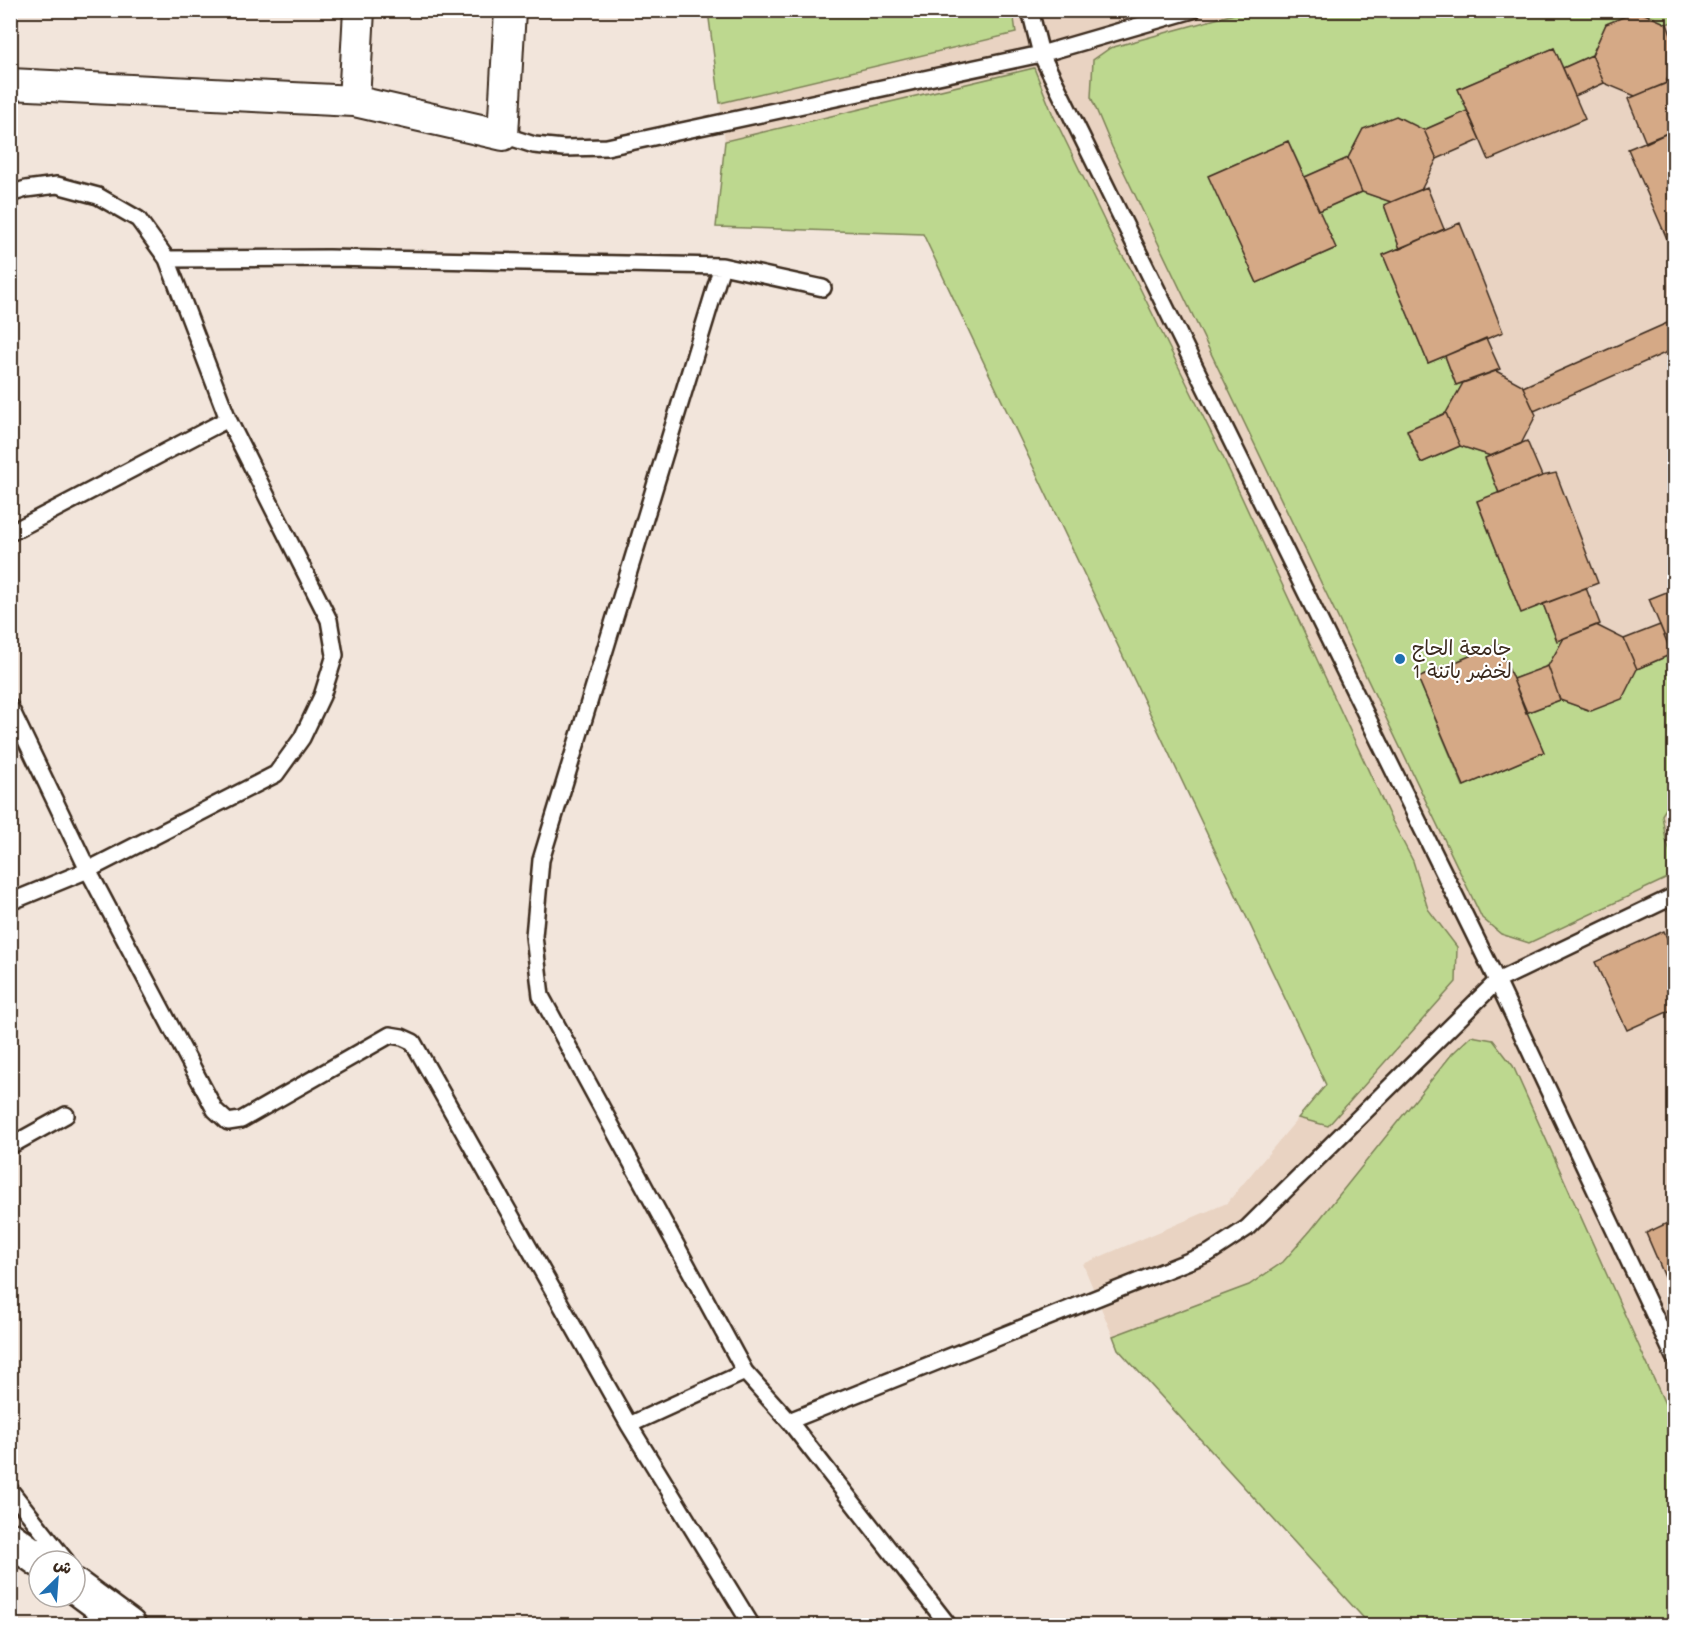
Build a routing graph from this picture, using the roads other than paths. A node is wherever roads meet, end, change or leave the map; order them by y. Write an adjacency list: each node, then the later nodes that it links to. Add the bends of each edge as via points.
1 (359, 10): 7 (street)
2 (510, 10): 8 (street)
3 (1030, 10): 5 (lane)
4 (1193, 10): 5 (lane)
5 (1041, 54): 8 (lane, via 607,147 534,145); 19 (lane)
6 (10, 84): 7 (street)
7 (354, 101): 8 (street)
8 (503, 135)
9 (10, 194): 10 (lane, via 57,185 98,196 138,219)
10 (167, 259): 11 (lane, via 340,258); 13 (lane)
11 (722, 266): 12 (lane); 23 (lane, via 541,860 534,936 541,996)
12 (823, 288)
13 (228, 418): 14 (lane); 16 (lane, via 329,620 335,655 322,696 302,738 276,774)
14 (10, 533)
15 (10, 707): 16 (lane)
16 (88, 870): 18 (lane); 25 (lane, via 215,1110 228,1122 241,1120 390,1035 413,1042)
17 (1674, 896): 19 (lane)
18 (10, 902)
19 (1497, 981): 22 (lane); 24 (lane, via 1247,1228 1209,1253)
20 (66, 1114): 21 (lane)
21 (10, 1146)
22 (1674, 1357)
23 (744, 1372): 24 (lane); 25 (lane)
24 (789, 1421): 33 (lane)
25 (629, 1425): 32 (lane)
26 (10, 1490): 28 (lane)
27 (10, 1539): 29 (street)
28 (57, 1549)
29 (27, 1551)
30 (87, 1594): 31 (street)
31 (129, 1626)
32 (752, 1626)
33 (949, 1626)

